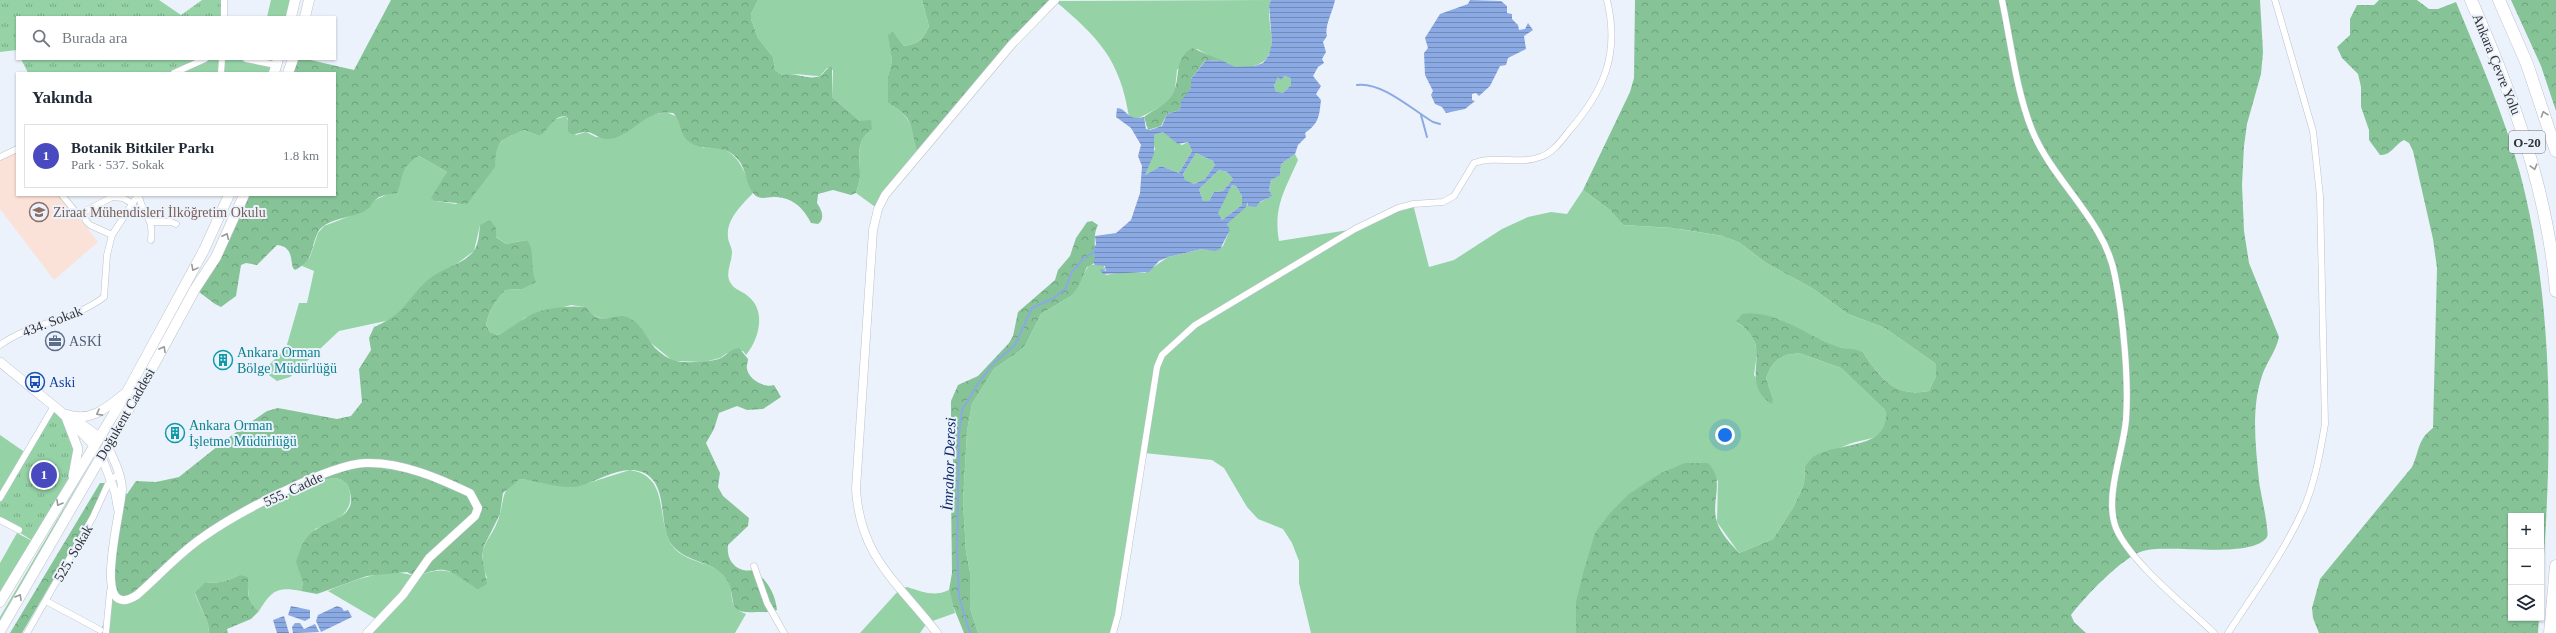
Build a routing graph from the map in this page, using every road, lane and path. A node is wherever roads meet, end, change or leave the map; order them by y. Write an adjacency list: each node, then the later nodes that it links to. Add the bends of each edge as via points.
1 (224, 0): 10 (street)
2 (295, 0): 11 (main road)
3 (309, 0): 12 (main road)
4 (1055, 0): 64 (street, via 1012,44 884,195 873,230 856,489 858,507 869,546 881,565)
5 (1607, 0): 65 (street, via 1612,21 1607,71 1600,90 1585,113 1554,149 1539,158 1496,158 1474,163 1454,196 1443,202 1412,204 1398,208 1355,229 1195,325 1162,355 1157,367)
6 (2002, 0): 66 (street, via 2032,130 2049,163 2093,223 2106,247 2115,275 2126,378 2126,421 2112,503 2116,527 2131,553)
7 (2275, 0): 67 (street, via 2313,131 2320,196 2325,424 2319,460 2303,509 2281,552)
8 (2471, 0): 36 (highway, Ankara Çevre Yolu / O-20, one-way to 36, via 2503,74 2535,169 2550,239)
9 (2499, 0): 22 (highway, Ankara Çevre Yolu / O-20, one-way to 9, via 2527,64)
10 (224, 16)
11 (291, 16)
12 (304, 16)
13 (203, 60): 18 (street)
14 (222, 60): 19 (street)
15 (250, 60): 17 (street)
16 (293, 60): 20 (main road)
17 (276, 66)
18 (176, 72)
19 (221, 72)
20 (288, 72)
21 (16, 149): 23 (street)
22 (2556, 151)
23 (0, 157)
24 (63, 196): 31 (street, via 78,215)
25 (114, 196): 30 (street); 31 (street)
26 (138, 196): 30 (street)
27 (139, 196): 32 (street, via 140,205)
28 (228, 196): 39 (main road, Doğukent Caddesi, one-way to 39, via 204,250)
29 (244, 196): 42 (main road, Doğukent Caddesi, one-way to 29, via 195,289 216,257)
30 (133, 204): 34 (street)
31 (83, 212): 34 (street, via 90,225)
32 (151, 222): 33 (street); 35 (street)
33 (176, 224)
34 (112, 235): 37 (street, 434. Sokak, via 107,255 104,297 79,312 27,330)
35 (152, 240)
36 (2556, 291)
37 (0, 345)
38 (0, 363): 40 (main road)
39 (127, 392): 40 (main road, one-way to 40, via 95,415 82,418); 41 (main road, Doğukent Caddesi)
40 (61, 411): 41 (main road); 47 (main road, via 78,449); 48 (street)
41 (96, 441): 42 (main road); 43 (main road); 47 (main road, Doğukent Caddesi)
42 (107, 445): 43 (main road, Doğukent Caddesi); 44 (street)
43 (101, 455): 45 (main road, Doğukent Caddesi); 46 (street)
44 (119, 473): 46 (street, 525. Sokak); 49 (street, via 122,493)
45 (88, 478): 46 (street, via 100,473); 58 (main road, Doğukent Caddesi, one-way to 45)
46 (110, 479): 49 (street); 55 (street, 525. Sokak, via 93,517)
47 (72, 480): 56 (main road, Doğukent Caddesi, one-way to 56)
48 (0, 498)
49 (119, 512): 54 (street)
50 (0, 520): 51 (street)
51 (19, 530)
52 (754, 566): 63 (street, via 767,603)
53 (2556, 566): 68 (highway)
54 (110, 591): 57 (street); 62 (street, 555. Cadde, via 115,598 128,600 202,537 287,490 347,467 364,463 401,466 470,493 478,508 475,516 429,558 403,594)
55 (46, 601): 59 (street); 60 (street, 525. Sokak)
56 (0, 602)
57 (107, 617): 59 (street); 61 (street)
58 (0, 631)
59 (99, 632)
60 (27, 633)
61 (106, 633)
62 (367, 633)
63 (784, 633)
64 (937, 633)
65 (1113, 633)
66 (2214, 633)
67 (2228, 633)
68 (2550, 633)

